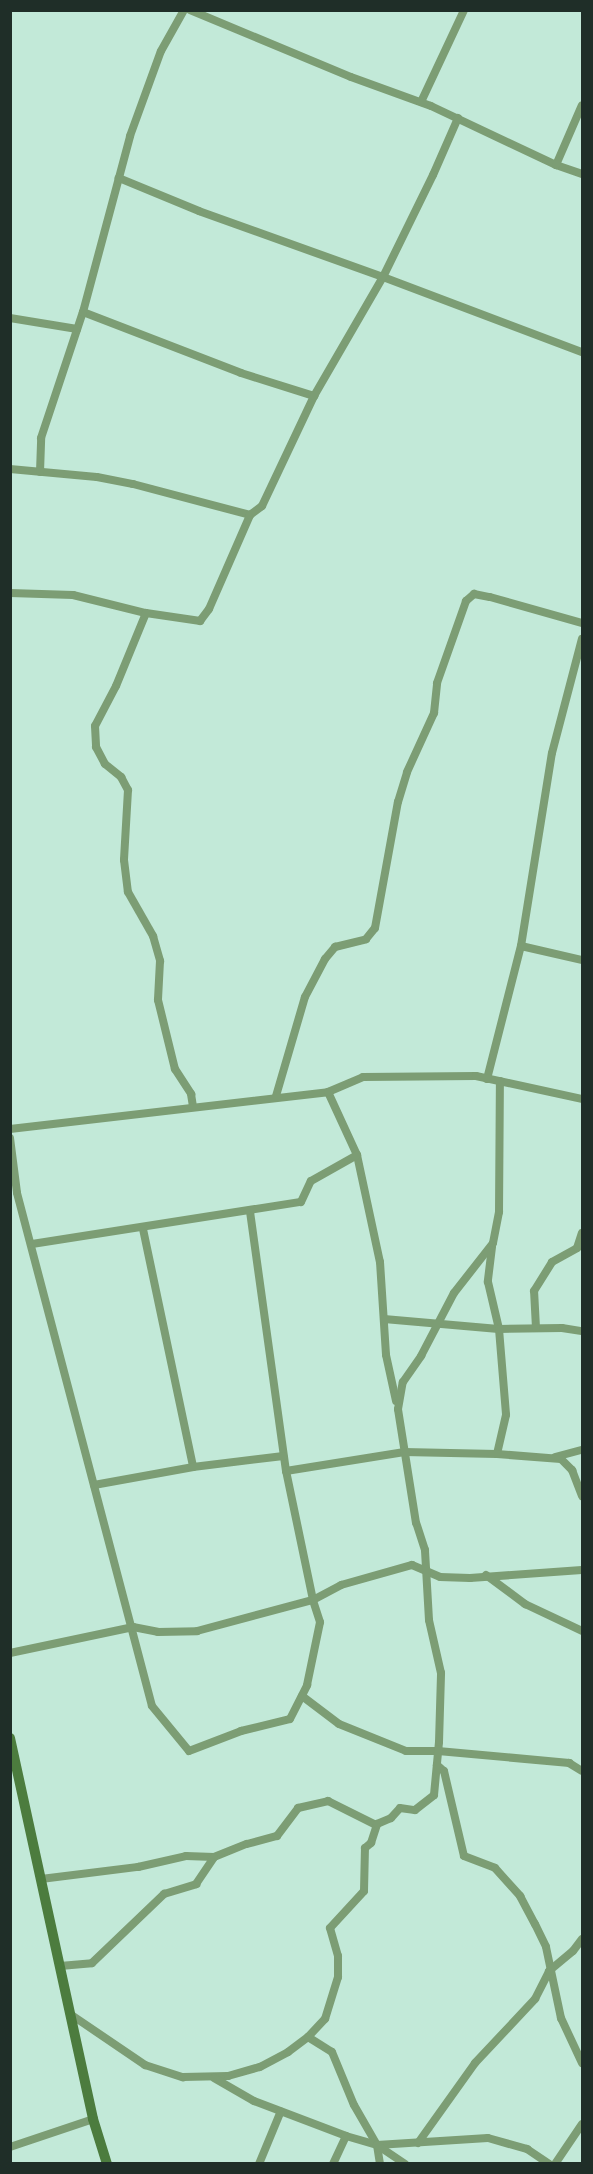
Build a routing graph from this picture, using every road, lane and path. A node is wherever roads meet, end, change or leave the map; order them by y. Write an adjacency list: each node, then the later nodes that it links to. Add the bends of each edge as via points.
1 (184, 10): 9 (street, via 161,51)
2 (190, 10): 4 (street)
3 (464, 10): 4 (street)
4 (421, 102): 6 (street)
5 (582, 105): 7 (street)
6 (458, 118): 7 (street); 10 (street)
7 (556, 165): 8 (street)
8 (582, 174)
9 (119, 178): 10 (street); 11 (street)
10 (383, 277): 14 (street); 15 (street)
11 (82, 312): 13 (street); 15 (street)
12 (10, 318): 13 (street)
13 (77, 329): 17 (street, via 41,438)
14 (582, 352)
15 (314, 396): 18 (street, via 262,506)
16 (10, 469): 17 (street)
17 (40, 472): 18 (street, via 133,484)
18 (250, 514): 20 (street, via 209,609 200,621)
19 (10, 593): 20 (street, via 73,595)
20 (146, 613): 30 (street, via 95,726 96,747 128,790 124,860 128,892 153,936 160,961 158,1000 175,1069 191,1094)
21 (582, 623): 28 (street, via 490,597 474,594 466,601 437,683 434,713 398,802 375,928 366,939 335,947 325,959 295,1024)
22 (582, 639): 23 (street, via 552,753)
23 (521, 946): 24 (street); 25 (street)
24 (582, 960)
25 (488, 1079): 26 (street); 27 (street, via 363,1077)
26 (500, 1081): 29 (street); 37 (street, via 499,1212)
27 (328, 1092): 28 (street); 33 (street)
28 (276, 1096): 30 (street)
29 (582, 1098)
30 (193, 1106): 31 (street)
31 (10, 1129)
32 (10, 1138): 38 (street, via 17,1193)
33 (357, 1155): 34 (street, via 311,1181 301,1202); 39 (street, via 380,1262)
34 (250, 1210): 35 (street); 48 (street)
35 (143, 1228): 38 (street); 50 (street)
36 (582, 1233): 41 (street, via 577,1248 552,1262 534,1291)
37 (493, 1243): 40 (street, via 454,1293); 42 (street, via 488,1282)
38 (32, 1244): 52 (street)
39 (384, 1318): 40 (street); 44 (street, via 386,1355)
40 (438, 1323): 42 (street); 44 (street, via 403,1382)
41 (536, 1328): 42 (street); 43 (street)
42 (499, 1329): 47 (street, via 506,1415)
43 (582, 1331)
44 (398, 1409): 46 (street)
45 (582, 1450): 49 (street)
46 (404, 1452): 47 (street); 51 (street); 55 (street)
47 (497, 1454): 49 (street)
48 (283, 1456): 50 (street); 51 (street)
49 (550, 1458): 53 (street, via 561,1459 572,1470)
50 (193, 1467): 52 (street)
51 (286, 1471): 57 (street)
52 (94, 1485): 58 (street)
53 (582, 1496)
54 (582, 1570): 56 (street)
55 (427, 1573): 56 (street, via 440,1577); 57 (street, via 412,1565 341,1585); 63 (street, via 429,1620 441,1673)
56 (486, 1575): 59 (street, via 525,1604)
57 (313, 1600): 58 (street, via 197,1631 158,1632); 61 (street, via 320,1622)
58 (133, 1627): 60 (street); 61 (street, via 153,1706 189,1751 241,1731 290,1719)
59 (582, 1630)
60 (10, 1653)
61 (302, 1696): 63 (street, via 339,1724 406,1751)
62 (10, 1738): 68 (main road)
63 (438, 1751): 64 (street); 65 (street, via 569,1763)
64 (437, 1765): 66 (street, via 434,1795 415,1810 400,1808); 71 (street, via 444,1771 464,1856 495,1868 520,1896 546,1947)
65 (582, 1771)
66 (376, 1825): 67 (street, via 328,1801 298,1808 277,1836); 73 (street, via 371,1843 365,1848 364,1891 330,1928 338,1956 338,1977 325,2019)
67 (214, 1857): 68 (street, via 186,1856 138,1867); 70 (street, via 196,1884 164,1894 92,1963)
68 (41, 1879): 70 (main road)
69 (582, 1939): 71 (street)
70 (60, 1966): 72 (main road)
71 (549, 1971): 74 (street, via 561,2018); 80 (street, via 535,1999 476,2063)
72 (70, 2014): 75 (street, via 145,2065 183,2077); 77 (main road)
73 (308, 2037): 75 (street, via 260,2067); 81 (street, via 332,2052 354,2105)
74 (582, 2063)
75 (213, 2078): 76 (street)
76 (281, 2111): 79 (street); 84 (street)
77 (93, 2119): 82 (street); 83 (main road)
78 (582, 2124): 89 (street)
79 (346, 2136): 81 (street); 85 (street)
80 (418, 2143): 81 (street); 88 (street, via 488,2138 527,2149)
81 (377, 2145): 86 (street); 87 (street)
82 (10, 2147)
83 (107, 2163)
84 (259, 2163)
85 (333, 2163)
86 (380, 2163)
87 (405, 2163)
88 (549, 2163)
89 (555, 2163)

